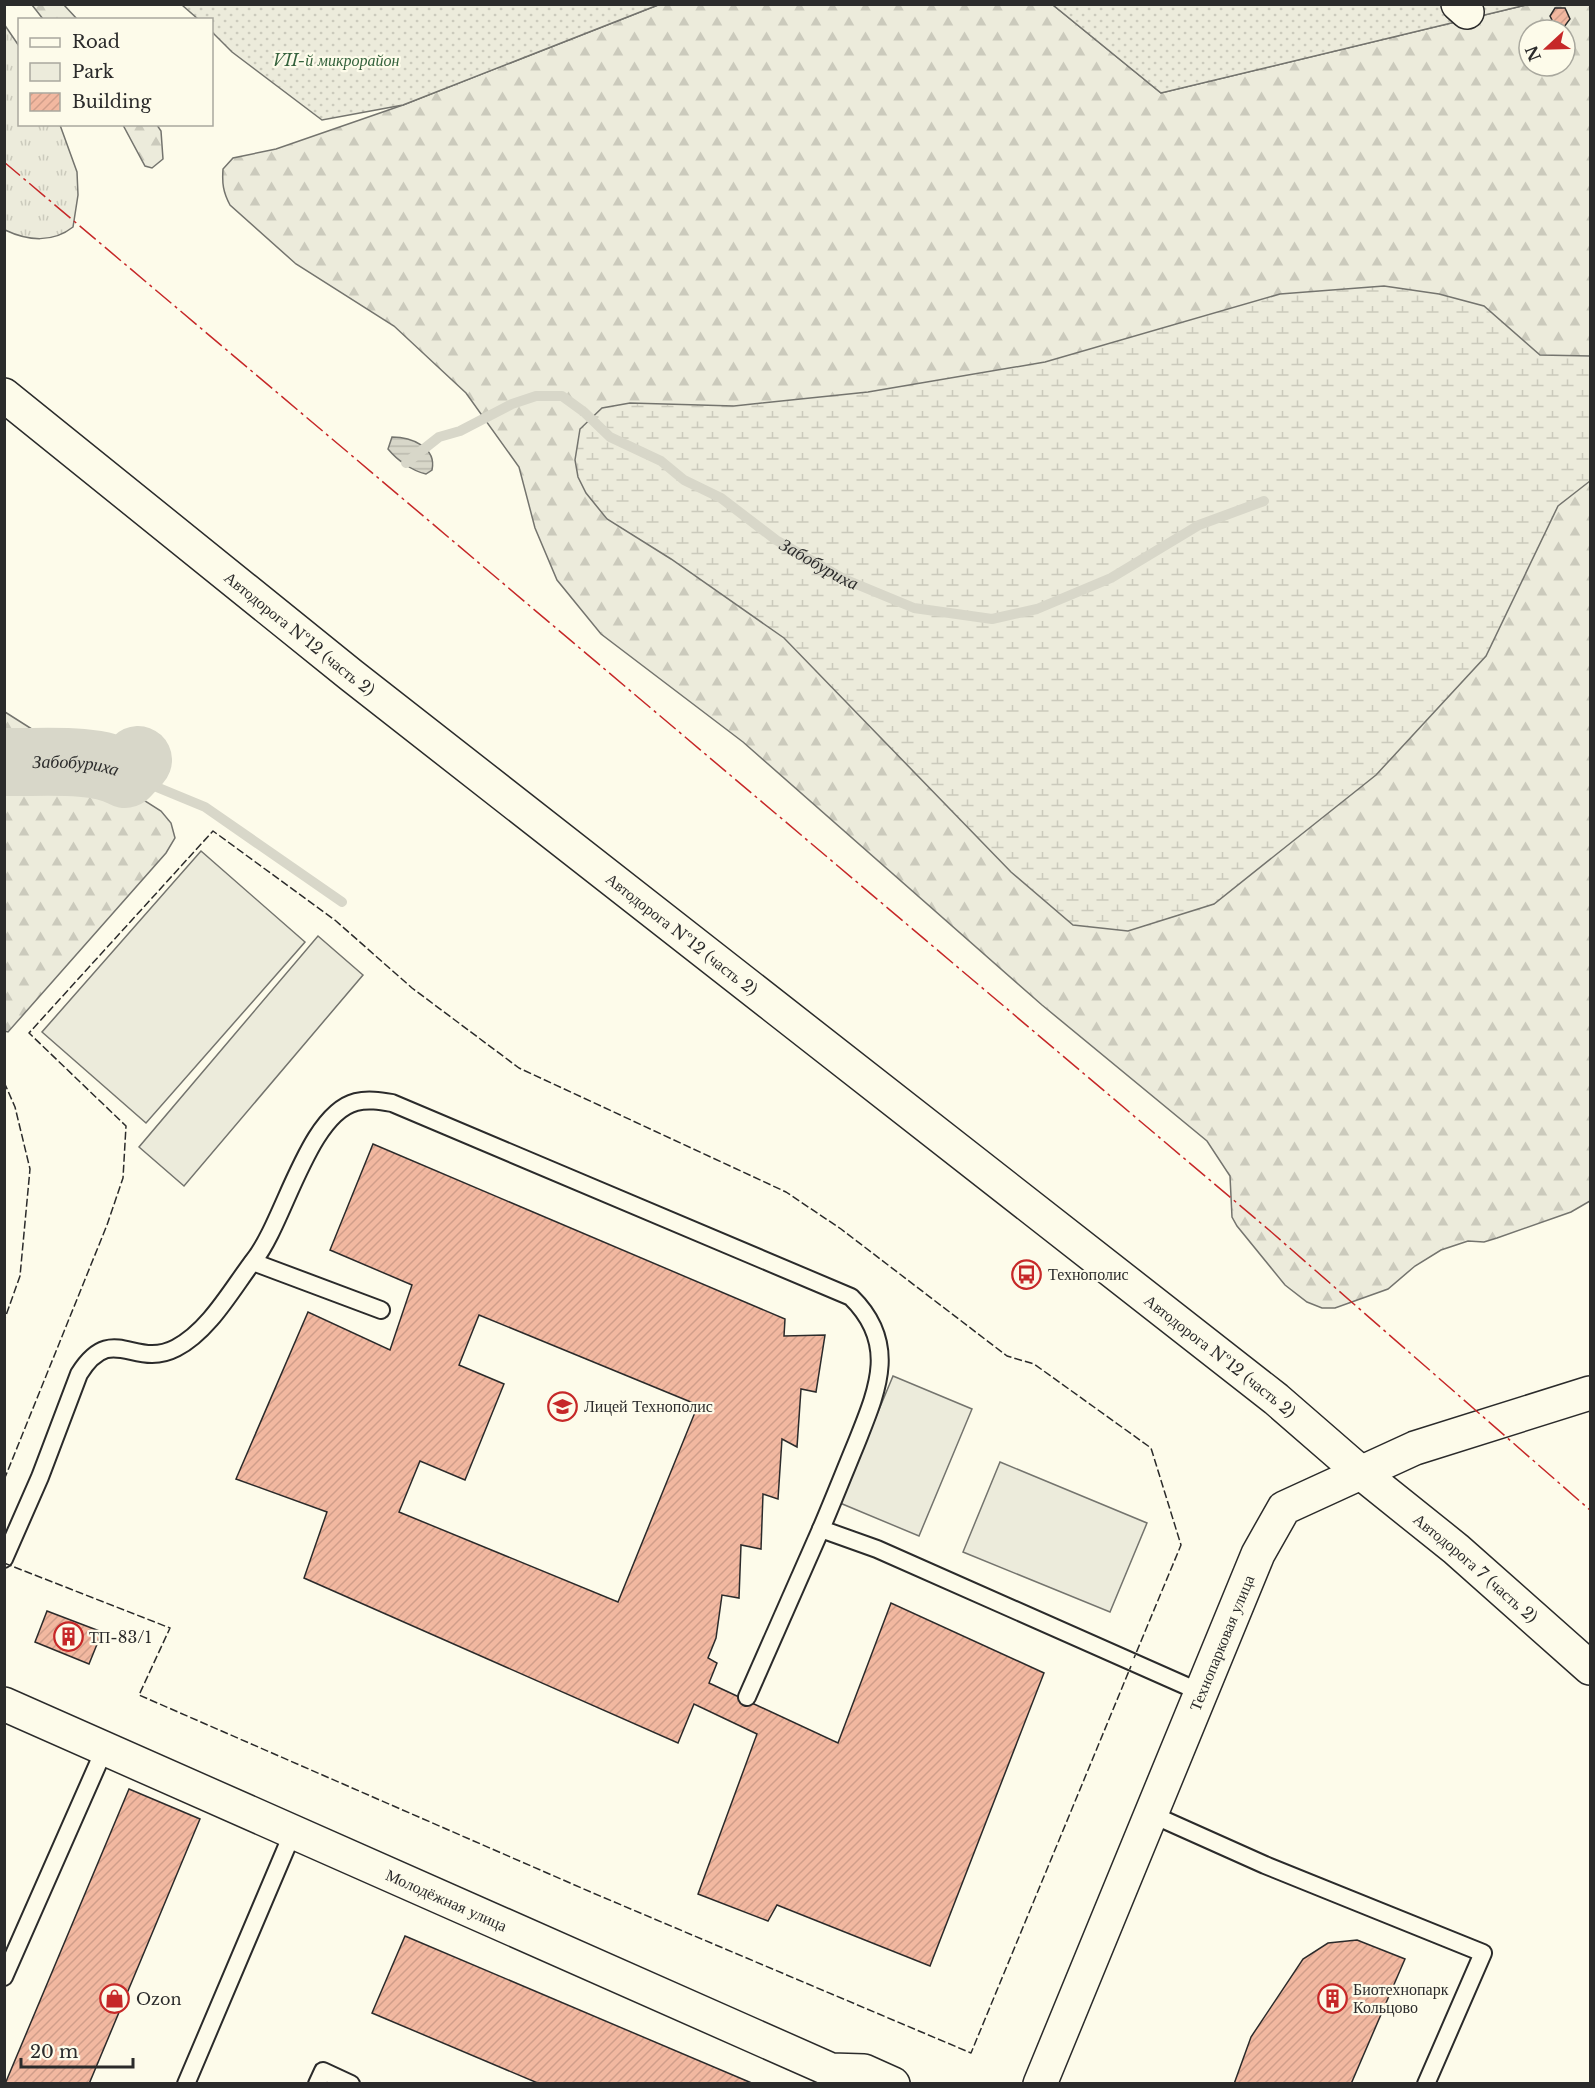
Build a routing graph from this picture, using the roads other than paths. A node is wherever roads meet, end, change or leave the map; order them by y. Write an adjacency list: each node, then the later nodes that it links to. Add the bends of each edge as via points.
1 (4, 395): 5 (street, Автодорога №12 (часть 2), via 351,675 1275,1399)
2 (253, 1262): 3 (lane); 6 (lane, via 316,1136 354,1102 372,1100 392,1103 851,1297 866,1311 876,1332 881,1360 876,1394); 7 (lane, via 202,1328 177,1347 148,1355 114,1347 89,1359)
3 (381, 1310)
4 (1590, 1393): 5 (street, Технопарковая улица, via 1415,1448)
5 (1360, 1472): 8 (street, Автодорога 7 (часть 2), via 1456,1549); 9 (street, Технопарковая улица, via 1284,1508 1258,1554)
6 (822, 1529): 9 (lane, via 877,1549); 10 (lane)
7 (4, 1559)
8 (1590, 1668)
9 (1200, 1692): 13 (street, Технопарковая улица)
10 (747, 1697)
11 (4, 1704): 12 (street, Молодёжная улица)
12 (105, 1748): 14 (street, Молодёжная улица); 15 (lane)
13 (1150, 1814): 20 (street, Технопарковая улица); 21 (lane, via 1483,1953)
14 (293, 1832): 16 (lane); 19 (street, Молодёжная улица, via 831,2070 864,2071)
15 (4, 1977)
16 (186, 2084)
17 (317, 2084): 18 (lane, via 323,2071)
18 (351, 2084)
19 (893, 2084)
20 (1040, 2084)
21 (1426, 2084)

